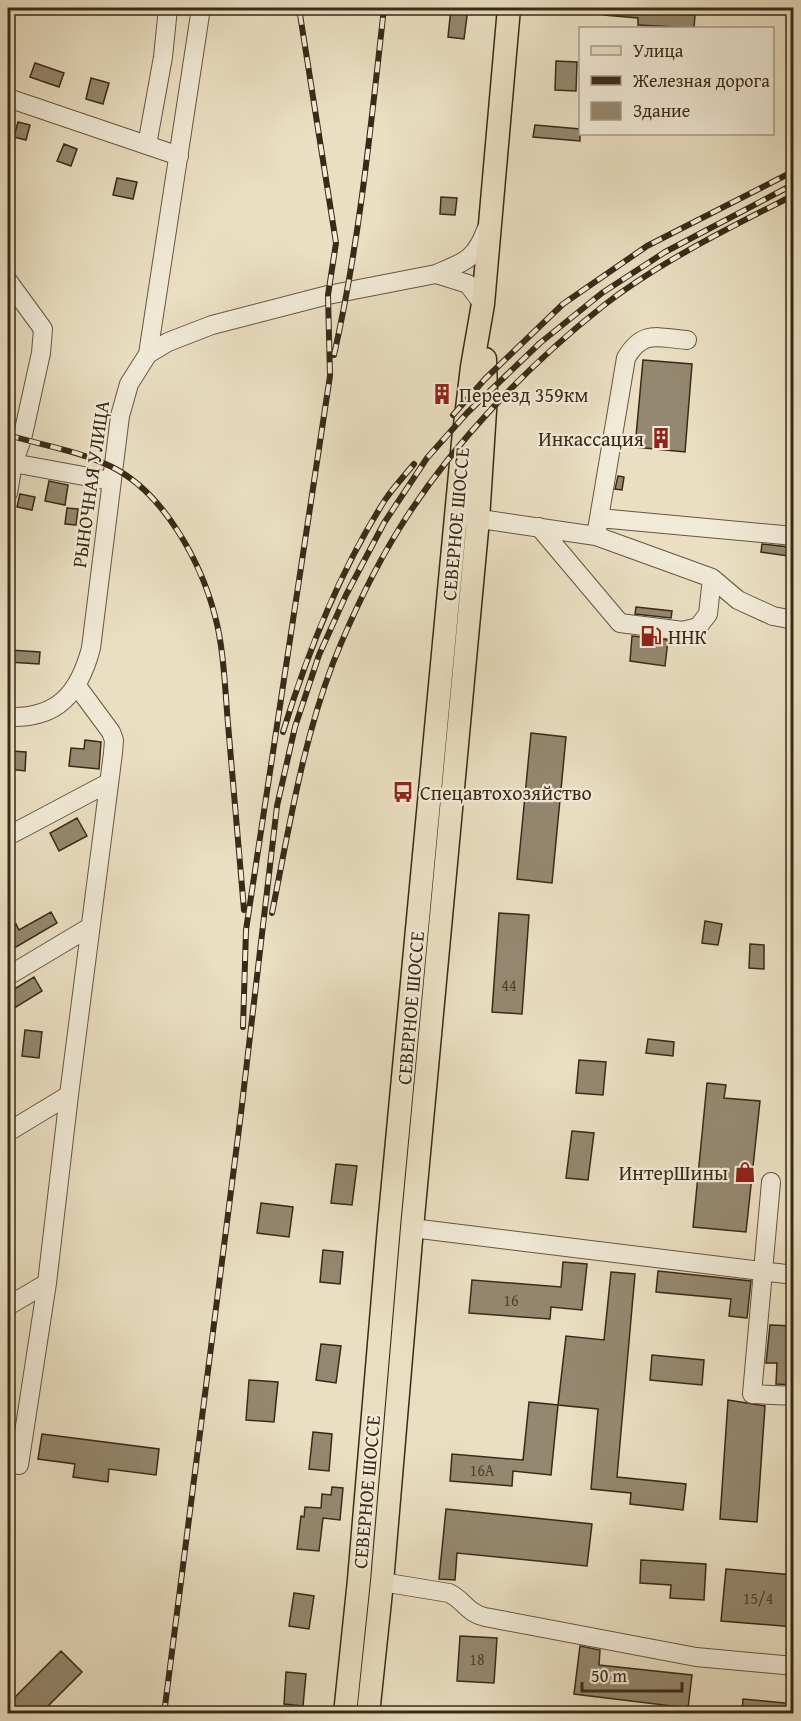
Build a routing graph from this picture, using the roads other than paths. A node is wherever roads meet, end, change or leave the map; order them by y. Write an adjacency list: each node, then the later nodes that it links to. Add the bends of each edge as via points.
1 (168, 8): 5 (street)
2 (201, 8): 6 (street)
3 (509, 8): 7 (main road, СЕВЕРНОЕ ШОССЕ)
4 (8, 98): 5 (street)
5 (147, 145): 6 (street)
6 (179, 156): 12 (street)
7 (491, 219): 8 (street, via 479,248 464,262); 10 (main road, СЕВЕРНОЕ ШОССЕ)
8 (436, 274): 10 (street, РЫНОЧНАЯ УЛИЦА, via 468,284); 12 (street, РЫНОЧНАЯ УЛИЦА, via 328,295 223,322 188,333)
9 (8, 281): 13 (street, via 42,329 41,353)
10 (483, 304): 16 (main road, СЕВЕРНОЕ ШОССЕ, via 472,367)
11 (687, 340): 18 (street, via 642,339 626,358)
12 (148, 354): 14 (street, РЫНОЧНАЯ УЛИЦА, via 129,384 120,416)
13 (13, 463): 14 (street); 15 (street)
14 (111, 481): 22 (street, РЫНОЧНАЯ УЛИЦА, via 92,648)
15 (8, 493)
16 (467, 517): 17 (street); 31 (main road, СЕВЕРНОЕ ШОССЕ)
17 (539, 527): 18 (street); 20 (street, via 620,623 683,632 699,627 708,614)
18 (597, 527): 19 (street); 20 (street)
19 (794, 536)
20 (712, 578): 21 (street, via 738,600 773,616)
21 (794, 620)
22 (77, 686): 23 (street, РЫНОЧНАЯ УЛИЦА, via 45,713); 24 (street, via 114,740)
23 (8, 717)
24 (108, 783): 25 (street); 26 (street)
25 (8, 836)
26 (90, 927): 27 (street); 28 (street)
27 (8, 976)
28 (69, 1095): 29 (street); 34 (street)
29 (8, 1132)
30 (771, 1182): 32 (street)
31 (401, 1227): 32 (street); 38 (main road, СЕВЕРНОЕ ШОССЕ); 39 (main road, СЕВЕРНОЕ ШОССЕ)
32 (762, 1271): 33 (street); 36 (street, via 752,1394)
33 (794, 1275)
34 (47, 1283): 35 (street); 37 (street)
35 (8, 1306)
36 (794, 1396)
37 (19, 1465)
38 (359, 1580): 39 (main road); 41 (main road, СЕВЕРНОЕ ШОССЕ)
39 (382, 1582): 40 (street, via 449,1593 475,1615 696,1657); 42 (main road, СЕВЕРНОЕ ШОССЕ)
40 (794, 1666)
41 (345, 1713)
42 (368, 1713)

